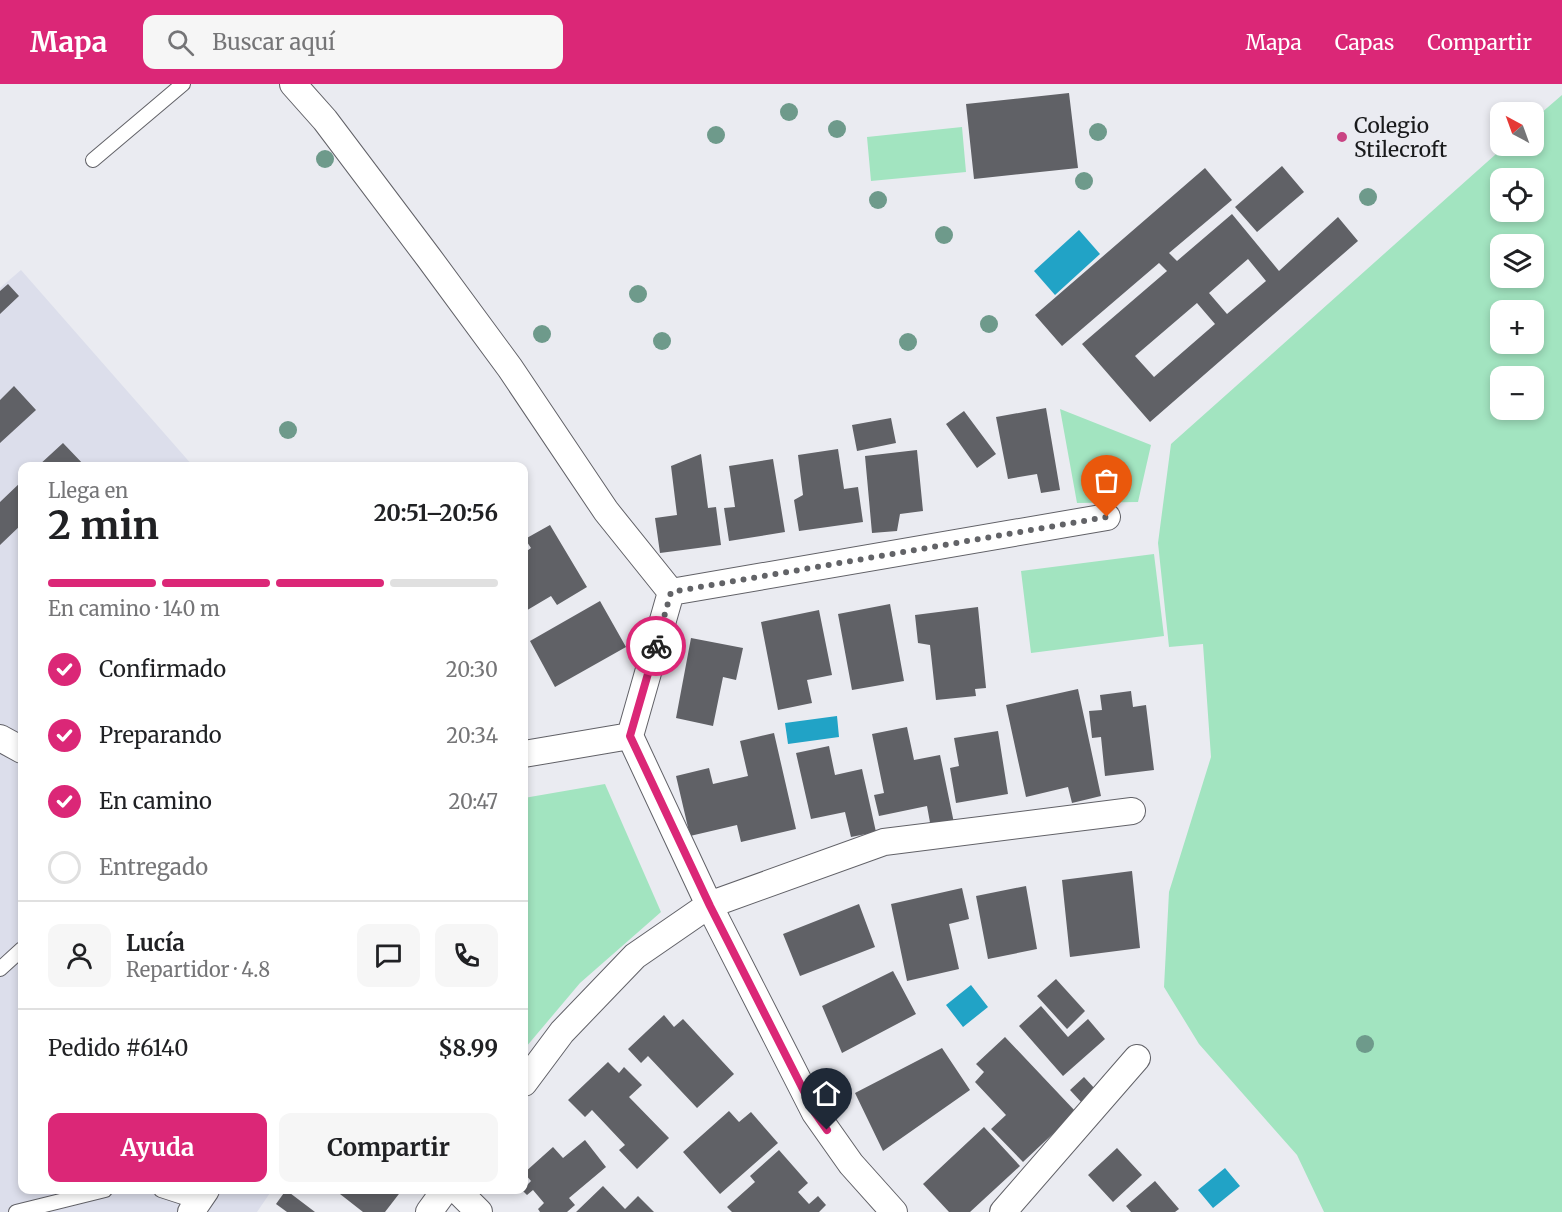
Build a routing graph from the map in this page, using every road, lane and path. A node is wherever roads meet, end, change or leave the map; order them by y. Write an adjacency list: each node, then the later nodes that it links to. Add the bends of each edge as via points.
1 (183, 84): 3 (lane)
2 (293, 84): 5 (street, via 325,120 429,258 510,368 606,511)
3 (93, 160)
4 (1107, 517): 5 (street)
5 (671, 592): 6 (street)
6 (630, 736): 9 (street); 11 (street)
7 (0, 738): 8 (street)
8 (18, 748)
9 (528, 753)
10 (1132, 811): 11 (street, via 884,842)
11 (710, 906): 15 (street, via 635,956 562,1032); 24 (street, via 815,1113 851,1164)
12 (18, 953): 13 (lane)
13 (0, 969)
14 (1137, 1058): 25 (street)
15 (528, 1078)
16 (89, 1194): 21 (lane)
17 (174, 1194): 20 (lane)
18 (442, 1194): 22 (street)
19 (460, 1194): 23 (street)
20 (198, 1201)
21 (16, 1212)
22 (429, 1212)
23 (479, 1212)
24 (894, 1212)
25 (1004, 1212)

